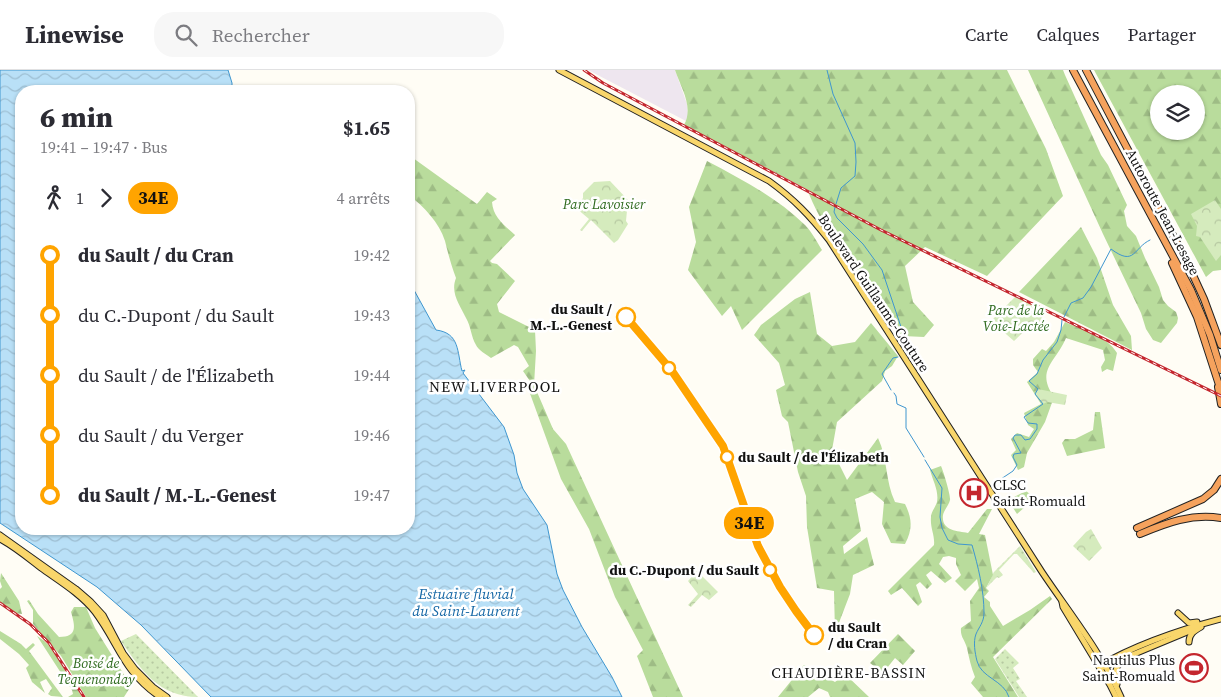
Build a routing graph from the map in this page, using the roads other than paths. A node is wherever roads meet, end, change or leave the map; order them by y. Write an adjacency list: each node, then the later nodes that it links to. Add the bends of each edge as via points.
1 (559, 70): 20 (main road, Boulevard Guillaume-Couture, via 769,181 797,203 829,240 1066,605)
2 (1073, 70): 7 (highway, Autoroute Jean-Lesage, via 1150,216)
3 (1086, 70): 4 (highway, Autoroute Jean-Lesage)
4 (1168, 225): 5 (highway, via 1186,253); 6 (highway, Autoroute Jean-Lesage, via 1201,291)
5 (1221, 331)
6 (1221, 345)
7 (1218, 369): 8 (highway); 9 (highway)
8 (1221, 390)
9 (1221, 404)
10 (1221, 479): 11 (highway, via 1203,499 1138,531 1181,519)
11 (1221, 518)
12 (0, 535): 23 (main road, via 91,602 135,669)
13 (0, 539): 22 (main road, via 89,605 128,666)
14 (1178, 613): 15 (main road, via 1189,623)
15 (1218, 620): 16 (main road)
16 (1208, 623): 17 (main road); 20 (main road, via 1180,630)
17 (1201, 627): 18 (main road, via 1192,632); 19 (main road)
18 (1189, 642)
19 (1125, 658): 20 (main road); 21 (main road, via 1115,671)
20 (1102, 666): 21 (main road, Boulevard Guillaume-Couture); 24 (main road, Boulevard Guillaume-Couture)
21 (1118, 689): 25 (main road, Boulevard Guillaume-Couture)
22 (160, 697)
23 (167, 697)
24 (1116, 697)
25 (1121, 697)

